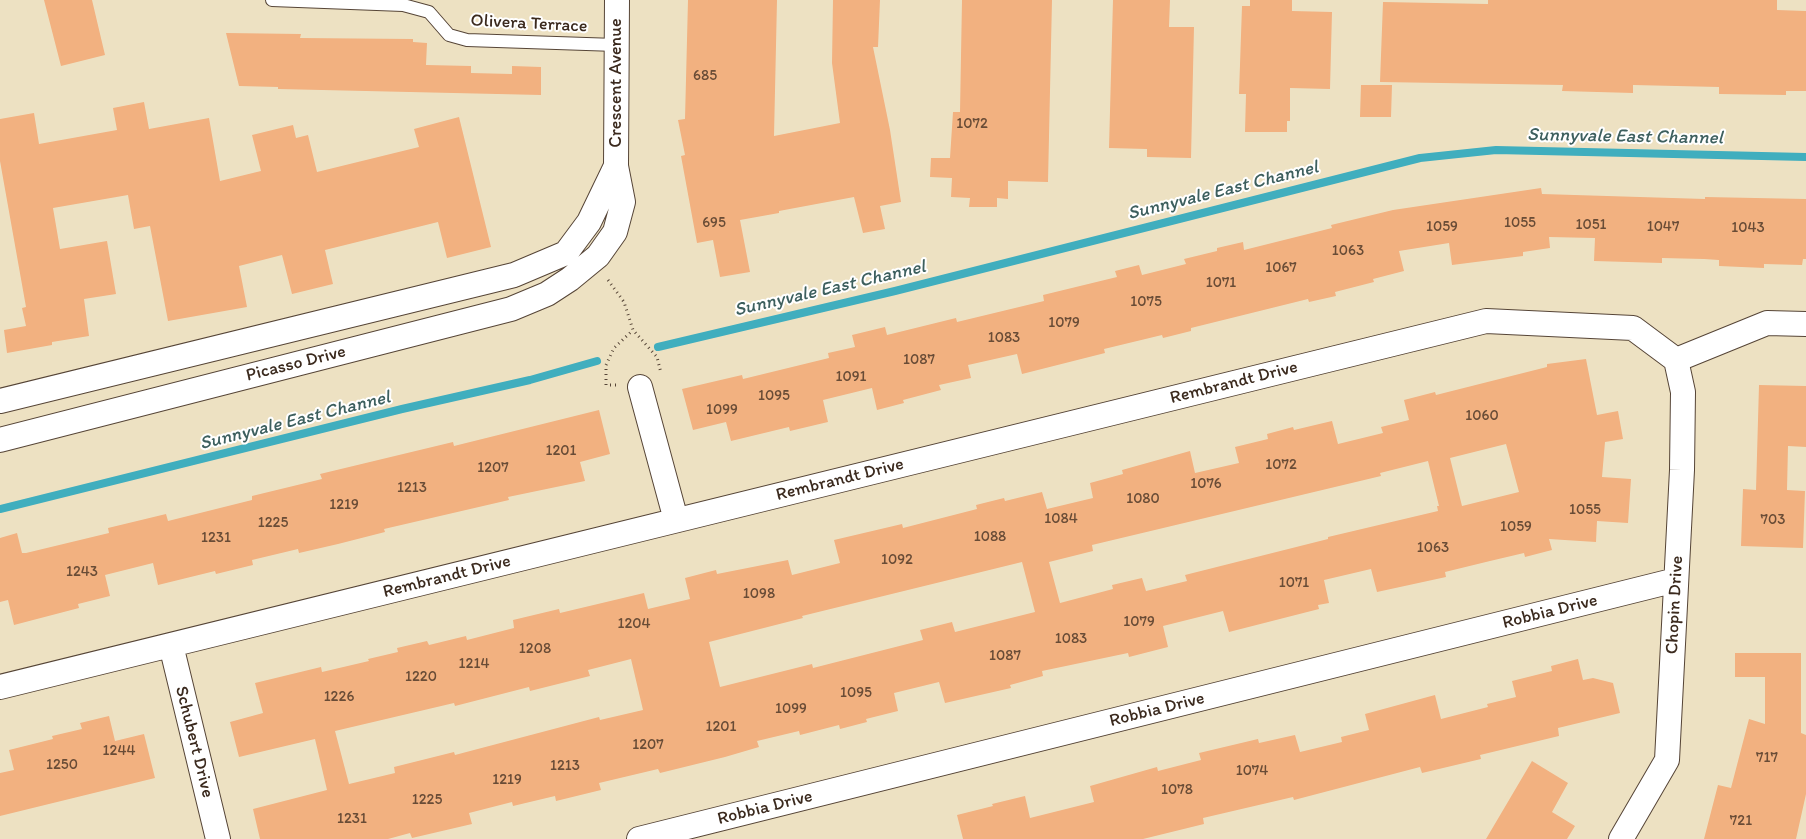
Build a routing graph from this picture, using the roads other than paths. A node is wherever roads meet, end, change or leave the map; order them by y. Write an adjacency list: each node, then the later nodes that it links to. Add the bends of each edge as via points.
1 (272, 0): 3 (lane, Olivera Terrace, via 402,5 429,12 449,35 467,40)
2 (617, 0): 3 (street, Crescent Avenue)
3 (616, 45): 4 (street, Crescent Avenue)
4 (616, 166): 5 (street, Crescent Avenue, via 589,222); 6 (street, Crescent Avenue, via 623,202 615,232)
5 (566, 253): 10 (street, Picasso Drive, via 514,275)
6 (584, 269): 11 (street, Picasso Drive, via 547,294 511,309)
7 (1806, 324): 8 (street, via 1767,323)
8 (1676, 360): 12 (street, Rembrandt Drive, via 1633,328 1486,321); 13 (street, Chopin Drive, via 1683,392)
9 (640, 387): 12 (street)
10 (0, 401)
11 (0, 440)
12 (676, 520): 14 (street, Rembrandt Drive)
13 (1676, 580): 16 (street, Robbia Drive); 18 (street, Chopin Drive, via 1667,760)
14 (171, 644): 15 (street, Rembrandt Drive); 17 (street, Schubert Drive)
15 (0, 686)
16 (647, 838)
17 (218, 839)
18 (1620, 839)

